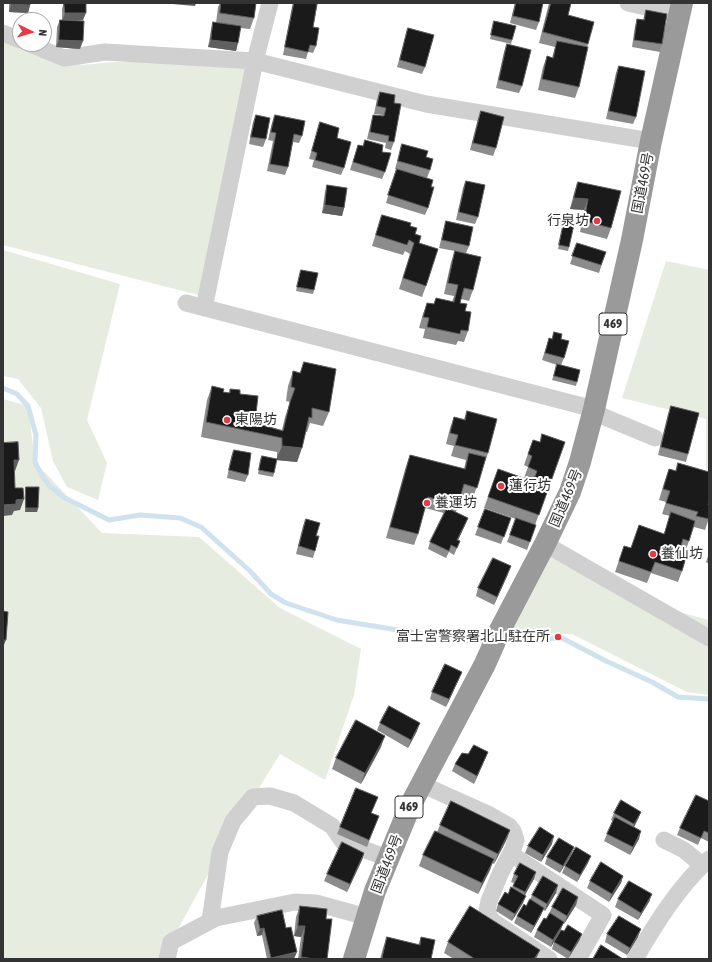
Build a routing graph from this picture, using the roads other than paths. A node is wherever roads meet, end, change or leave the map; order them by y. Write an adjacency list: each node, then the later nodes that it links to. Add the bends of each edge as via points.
1 (270, 3): 5 (street)
2 (628, 3): 3 (street)
3 (681, 9): 6 (highway, 国道469号 / 469)
4 (49, 52): 5 (street, via 64,58 105,52)
5 (255, 61): 6 (street, via 426,104); 8 (street)
6 (651, 140): 9 (highway, 国道469号 / 469, via 632,240)
7 (186, 303): 8 (street)
8 (204, 308): 9 (street)
9 (594, 410): 10 (street, via 602,416); 11 (highway, 国道469号 / 469, via 570,492)
10 (655, 438)
11 (545, 544): 12 (street); 13 (highway, 国道469号 / 469)
12 (709, 638)
13 (421, 784): 15 (street, via 509,826 516,840); 16 (highway, 国道469号 / 469)
14 (664, 840): 17 (street)
15 (511, 854): 22 (street, via 497,880 487,911 491,920); 23 (street, via 603,915)
16 (388, 858): 18 (highway, 国道469号 / 469); 19 (street, via 343,842 332,826 294,803 270,796 253,797 234,821 220,852)
17 (705, 862): 24 (street, via 690,878 651,932)
18 (367, 917): 19 (street, via 316,903 295,902); 21 (highway, 国道469号 / 469)
19 (210, 921): 20 (street, via 171,942)
20 (167, 959)
21 (354, 959)
22 (549, 959)
23 (578, 959)
24 (635, 959)

